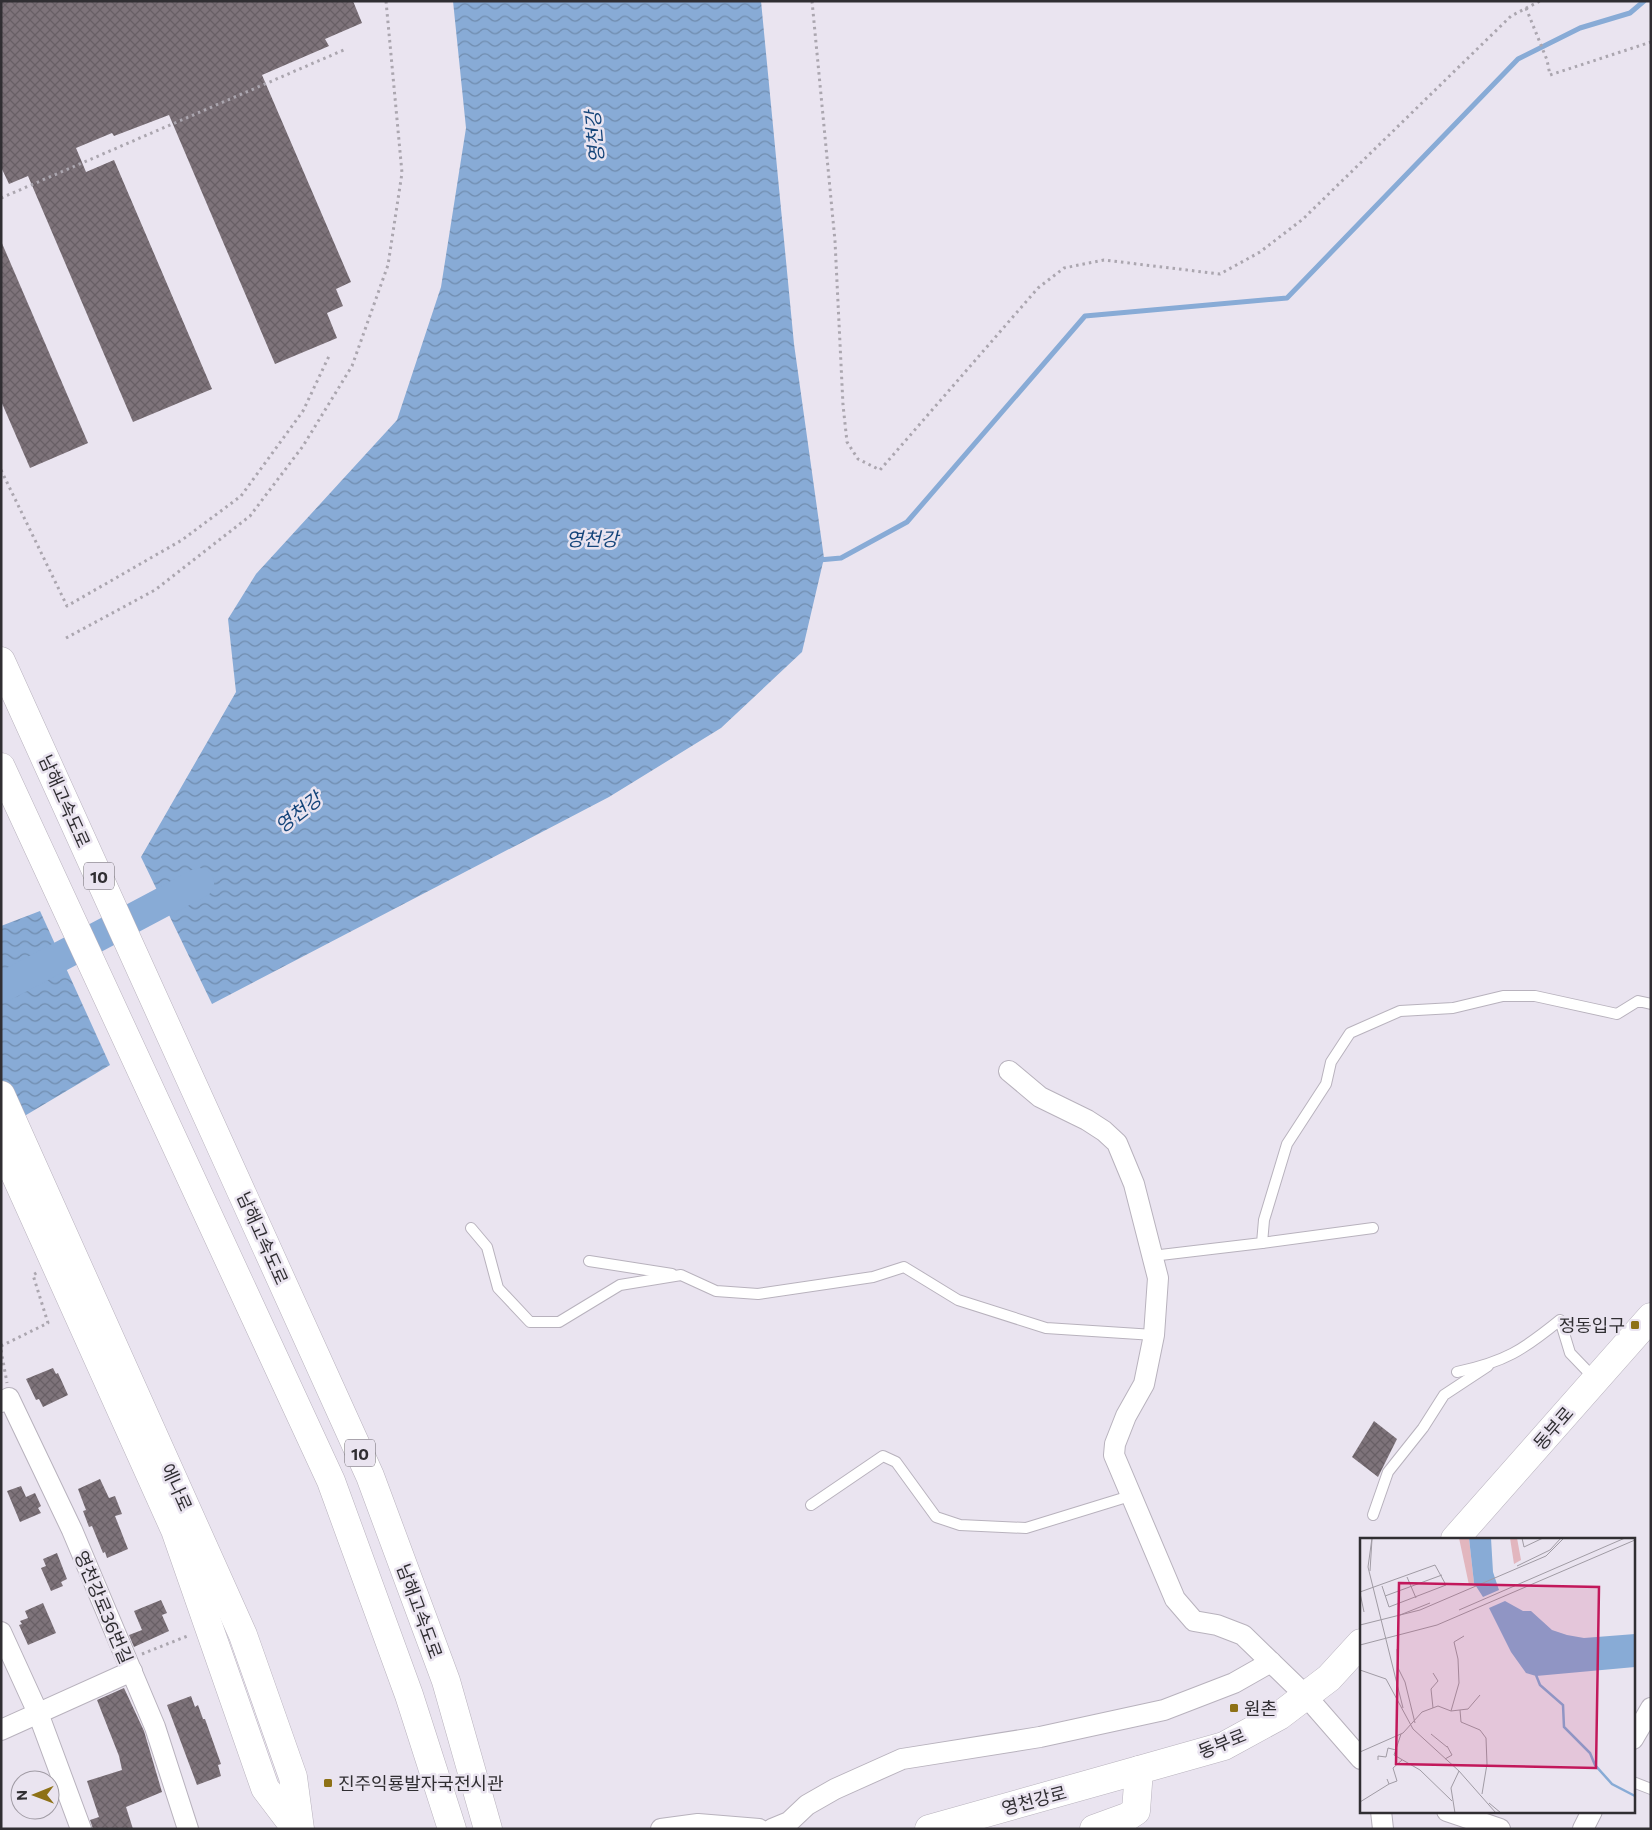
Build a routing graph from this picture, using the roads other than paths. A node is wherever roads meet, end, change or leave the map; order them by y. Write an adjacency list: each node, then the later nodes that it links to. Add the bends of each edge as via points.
1 (1, 661): 44 (main road, 남해고속도로 / 10, via 370,1476 446,1681)
2 (1, 767): 43 (main road, 10, via 332,1481 410,1695)
3 (1651, 1004): 9 (lane, via 1638,1001 1617,1014 1535,996 1503,996 1453,1008 1400,1011 1350,1033 1331,1062 1326,1084 1287,1144 1264,1220)
4 (1009, 1071): 10 (street, via 1040,1097 1088,1120 1117,1143 1134,1184)
5 (1, 1095): 6 (main road)
6 (13, 1154): 41 (main road, 에나로, via 175,1530 265,1788); 42 (main road, 에나로, via 243,1635 293,1777)
7 (471, 1228): 12 (lane, via 487,1246 498,1288 530,1322 559,1322 620,1286)
8 (1373, 1228): 9 (lane)
9 (1262, 1243): 10 (lane)
10 (1152, 1256): 14 (street, via 1158,1278)
11 (589, 1261): 12 (lane)
12 (681, 1276): 14 (lane, via 716,1291 758,1294 873,1277 904,1267 958,1300 1046,1328)
13 (1651, 1318): 17 (main road, 동부로)
14 (1154, 1335): 19 (street, via 1144,1384 1126,1416 1114,1455)
15 (1488, 1366): 16 (lane); 17 (lane, via 1526,1348 1560,1320 1570,1353); 21 (lane, via 1444,1395 1388,1472)
16 (1457, 1372)
17 (1596, 1380): 22 (main road, 동부로)
18 (5, 1400): 26 (street, 영천강로36번길, via 72,1530)
19 (1130, 1496): 20 (lane, via 1026,1528 960,1525 936,1518 896,1462 884,1456); 25 (street, via 1175,1598 1194,1621 1243,1635)
20 (811, 1505)
21 (1373, 1515)
22 (1456, 1538)
23 (1, 1632): 29 (street)
24 (1360, 1644): 27 (main road, 동부로, via 1329,1678)
25 (1271, 1662): 27 (street); 47 (street, via 1234,1683 1164,1710 1040,1737 902,1759 835,1788 807,1805 789,1822)
26 (129, 1665): 29 (street); 40 (street, 영천강로36번길, via 155,1727)
27 (1306, 1696): 32 (street); 33 (main road, 동부로, via 1279,1716 1224,1746)
28 (1651, 1708): 31 (street)
29 (38, 1713): 30 (street); 39 (street)
30 (1, 1730)
31 (1634, 1737)
32 (1360, 1757)
33 (1139, 1770): 48 (main road, 영천강로); 49 (main road, via 1136,1811)
34 (1634, 1782): 35 (lane)
35 (1651, 1789)
36 (1381, 1812): 50 (street)
37 (1450, 1812): 51 (street)
38 (1592, 1812): 52 (street)
39 (81, 1829)
40 (188, 1829)
41 (296, 1829)
42 (300, 1829)
43 (452, 1829)
44 (488, 1829)
45 (662, 1829): 46 (street, via 698,1824)
46 (759, 1829)
47 (772, 1829)
48 (929, 1829)
49 (1094, 1829)
50 (1383, 1829)
51 (1500, 1829)
52 (1583, 1829)

